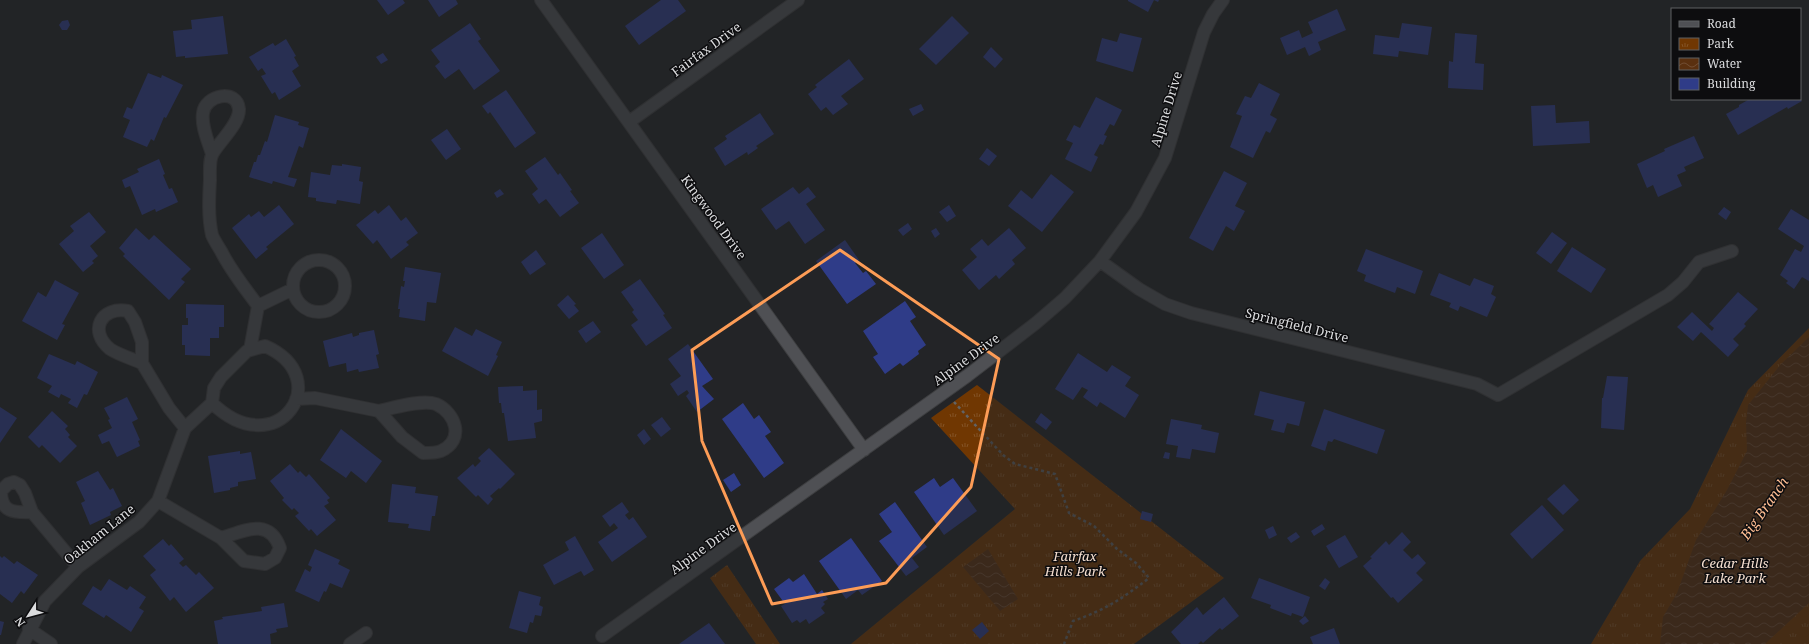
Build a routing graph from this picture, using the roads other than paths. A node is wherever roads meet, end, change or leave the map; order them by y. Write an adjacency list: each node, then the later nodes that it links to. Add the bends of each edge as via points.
1 (541, 0): 4 (street, Kingwood Drive)
2 (798, 0): 4 (street, Fairfax Drive)
3 (1223, 0): 7 (street, Alpine Drive, via 1204,32 1165,158 1136,212)
4 (629, 122): 16 (street, Kingwood Drive)
5 (212, 154): 9 (street, via 208,200 212,236 230,268)
6 (1732, 251): 7 (street, Springfield Drive, via 1699,262 1683,282 1668,295 1498,395 1477,384 1172,307 1139,289)
7 (1100, 261): 16 (street, Alpine Drive, via 1066,298 1036,323)
8 (293, 289): 8 (street, via 293,280 297,272 303,265 316,260 336,266 345,282 345,291 338,306 322,313 314,313 300,304); 9 (street)
9 (258, 306): 10 (street)
10 (250, 350): 12 (street, via 265,346 283,356 292,366 297,378); 13 (street, via 221,377 214,388)
11 (142, 363): 11 (street, via 142,342 128,311 117,309 105,314 100,321 99,331 103,340 110,349); 15 (street, via 169,408)
12 (296, 400): 13 (street, via 295,405 286,414 275,422 263,426 235,420); 14 (street, via 315,398)
13 (212, 403): 15 (street, Oakham Lane)
14 (378, 411): 14 (street, via 402,437 423,454 441,451 452,443 456,432 447,412 435,404 411,403)
15 (186, 428): 17 (street, Oakham Lane)
16 (864, 450): 23 (street, Alpine Drive)
17 (158, 501): 19 (street); 20 (street, Oakham Lane, via 139,522)
18 (32, 512): 20 (street)
19 (221, 538)
20 (78, 567): 21 (street, Oakham Lane, via 45,601)
21 (29, 629): 24 (street, Oakham Lane); 25 (street)
22 (366, 633): 26 (street)
23 (602, 636)
24 (23, 644)
25 (51, 644)
26 (350, 644)

